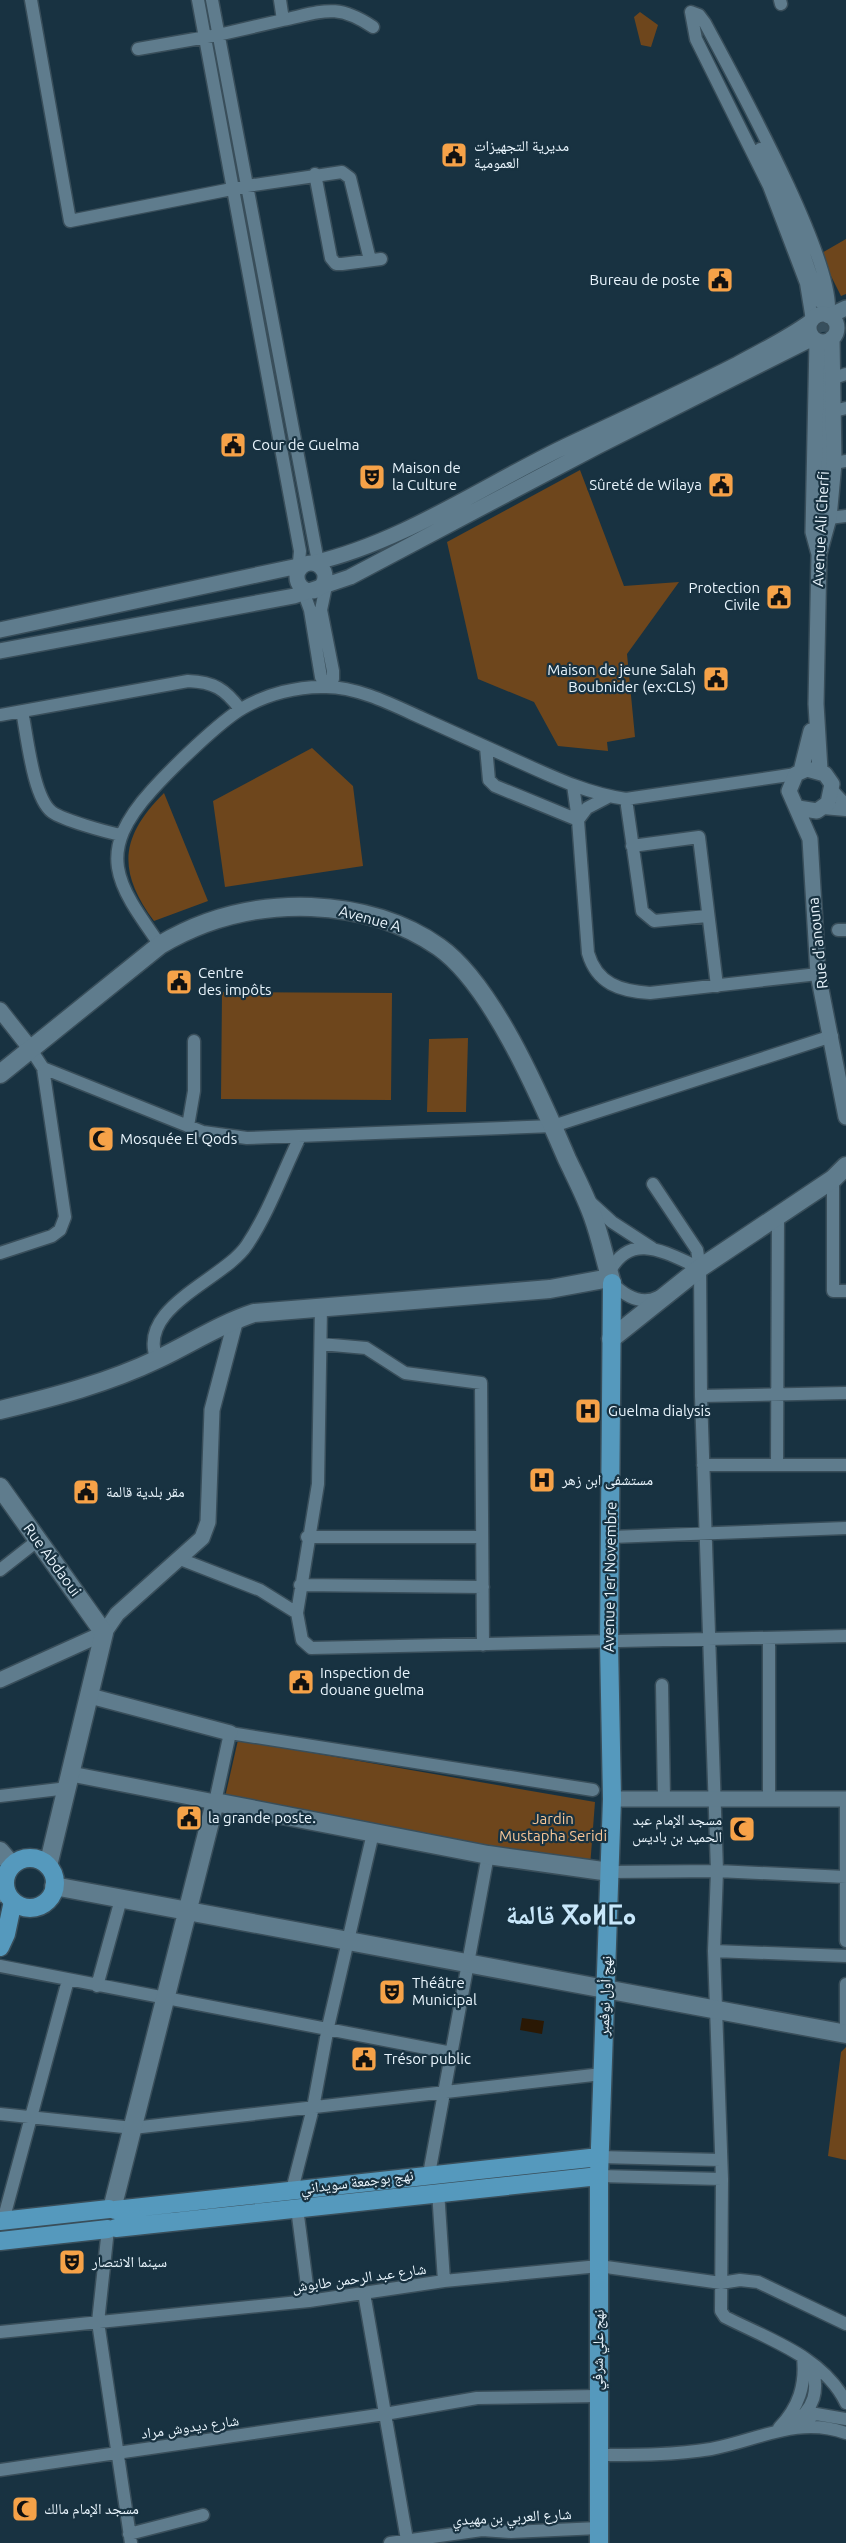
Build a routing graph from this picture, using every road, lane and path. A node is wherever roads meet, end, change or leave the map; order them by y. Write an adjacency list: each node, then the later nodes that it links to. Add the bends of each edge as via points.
1 (31, 0): 15 (street, via 70,221)
2 (198, 0): 11 (street)
3 (212, 0): 10 (street)
4 (280, 0): 8 (street)
5 (686, 0): 7 (street)
6 (318, 6): 8 (street); 9 (street, via 349,13)
7 (691, 12): 17 (street, via 705,23 784,177 823,274 829,300); 18 (street, via 696,39 778,208 806,283)
8 (283, 20): 10 (street)
9 (373, 27)
10 (218, 35): 11 (street); 14 (street)
11 (205, 37): 12 (street); 15 (street)
12 (138, 49)
13 (315, 174): 13 (street, via 331,258 336,264 376,259 350,178 342,172); 14 (street)
14 (247, 186): 15 (street); 27 (street)
15 (233, 189): 27 (street, via 300,551)
16 (846, 308): 17 (street)
17 (826, 311): 18 (street); 19 (street)
18 (811, 321): 20 (street, via 809,330); 27 (street, via 703,382 561,448)
19 (838, 329): 20 (street); 21 (street)
20 (818, 344): 26 (street, via 813,532); 27 (street, via 598,446 417,543)
21 (840, 376): 22 (street)
22 (840, 410): 23 (street)
23 (840, 462): 25 (street)
24 (846, 516): 25 (street)
25 (829, 518): 26 (street)
26 (819, 554): 34 (street, Avenue Ali Cherfi)
27 (312, 576): 28 (street); 29 (street); 30 (street); 30 (street, via 321,610)
28 (0, 630)
29 (0, 651)
30 (327, 671): 31 (street); 32 (street); 33 (street)
31 (327, 686): 32 (street); 33 (street)
32 (304, 689): 35 (street, via 270,696)
33 (357, 693): 38 (street)
34 (816, 704): 39 (street); 40 (street, via 807,754)
35 (240, 709): 36 (street, via 216,685 188,681); 50 (street, via 153,789)
36 (22, 711): 37 (street); 50 (street, via 41,799 52,813)
37 (0, 716)
38 (486, 747): 41 (street); 49 (street, via 489,780 495,786)
39 (820, 770): 40 (street); 42 (street, via 829,778)
40 (796, 776): 44 (street); 46 (street, via 790,797)
41 (573, 786): 43 (street); 49 (street)
42 (832, 791): 45 (street); 47 (street)
43 (608, 797): 44 (street); 49 (street, via 587,808)
44 (626, 799): 52 (street)
45 (846, 805)
46 (798, 808): 47 (street); 51 (street)
47 (820, 809): 48 (street); 51 (street)
48 (846, 810)
49 (578, 820): 56 (street, via 588,953 595,972 610,985 637,992)
50 (121, 834): 54 (street, via 118,876 125,895)
51 (810, 839): 55 (street, Rue d'anouna)
52 (632, 846): 53 (street, via 646,917 662,921); 53 (street, via 699,837)
53 (707, 916): 56 (street)
54 (160, 945): 60 (main road, Avenue A); 65 (main road, Avenue A, via 186,929 224,915 294,906 357,913 392,922 442,948 493,1010)
55 (818, 974): 56 (street); 58 (street, Rue d'anouna)
56 (717, 986)
57 (0, 1010): 60 (street)
58 (832, 1036): 63 (street, Rue d'anouna); 65 (street)
59 (194, 1041): 64 (street, via 194,1091)
60 (30, 1048): 61 (street); 62 (main road)
61 (43, 1068): 64 (street); 72 (street, via 66,1217 52,1236)
62 (0, 1074)
63 (846, 1117)
64 (188, 1126): 66 (street, via 221,1136)
65 (553, 1126): 66 (street); 69 (main road, Avenue A)
66 (300, 1137): 81 (street, via 247,1246 231,1263 188,1293 159,1323 152,1347)
67 (840, 1172): 70 (main road); 75 (street, via 833,1291)
68 (652, 1184): 73 (street, via 697,1250)
69 (584, 1197): 71 (street, via 617,1226); 74 (main road, Avenue A)
70 (778, 1215): 73 (main road); 83 (street)
71 (653, 1248): 73 (street); 74 (street, via 625,1253 613,1265)
72 (0, 1252)
73 (700, 1268): 76 (main road); 84 (street)
74 (610, 1278): 76 (street, via 635,1299 654,1299); 77 (main road, via 550,1289); 79 (main road, Avenue 1er Novembre)
75 (846, 1291)
76 (668, 1293): 79 (main road)
77 (321, 1307): 78 (main road, via 254,1313); 80 (street)
78 (236, 1319): 81 (main road); 96 (street, via 212,1410 208,1522 202,1538)
79 (612, 1339): 94 (main road, Avenue 1er Novembre)
80 (321, 1344): 92 (street, via 318,1484); 93 (street, via 366,1348 405,1373 481,1383)
81 (157, 1360): 85 (main road, via 89,1386)
82 (846, 1393): 83 (street)
83 (777, 1395): 84 (street); 87 (street)
84 (701, 1396): 86 (street)
85 (0, 1410)
86 (703, 1465): 87 (street); 91 (street)
87 (777, 1465): 88 (street)
88 (846, 1465)
89 (0, 1487): 95 (main road, Rue Abdaoui)
90 (846, 1528): 91 (street)
91 (706, 1532): 94 (street); 104 (street)
92 (308, 1537): 93 (street); 98 (street)
93 (482, 1537): 99 (street)
94 (611, 1537): 105 (main road, Avenue 1er Novembre)
95 (37, 1541): 97 (street); 101 (main road, Rue Abdaoui)
96 (180, 1559): 100 (street, via 274,1596); 101 (street, via 117,1614)
97 (0, 1570)
98 (300, 1585): 99 (street); 100 (street)
99 (483, 1587): 106 (street)
100 (297, 1613): 106 (street, via 302,1640 311,1648)
101 (104, 1633): 107 (street); 109 (main road)
102 (846, 1636): 103 (street)
103 (769, 1638): 104 (street); 117 (street)
104 (709, 1640): 105 (street); 116 (street)
105 (609, 1643): 106 (street); 118 (main road, Avenue 1er Novembre)
106 (483, 1645)
107 (0, 1680)
108 (662, 1685): 115 (street)
109 (90, 1696): 110 (street); 111 (main road)
110 (230, 1733): 112 (street); 120 (street)
111 (69, 1781): 114 (street); 120 (street); 123 (main road)
112 (593, 1790)
113 (846, 1793): 119 (street)
114 (0, 1796)
115 (664, 1798): 116 (street); 118 (street)
116 (713, 1798): 117 (street); 124 (street)
117 (769, 1798): 119 (street)
118 (612, 1799): 125 (main road, نهج أول نوفمبر)
119 (846, 1799): 126 (street)
120 (215, 1802): 121 (main road); 131 (main road)
121 (373, 1833): 122 (main road); 134 (street)
122 (488, 1855): 125 (main road); 137 (street)
123 (48, 1866): 127 (main road, via 26,1858); 128 (main road, via 54,1875)
124 (717, 1871): 125 (street); 126 (street); 135 (street)
125 (610, 1872): 142 (main road, نهج أول نوفمبر)
126 (846, 1877): 133 (street)
127 (5, 1880): 130 (main road); 132 (main road)
128 (54, 1886): 129 (main road); 130 (main road, via 45,1902)
129 (121, 1899): 131 (main road); 141 (street)
130 (31, 1907): 132 (main road)
131 (186, 1912): 134 (main road); 143 (main road)
132 (3, 1940)
133 (846, 1941)
134 (349, 1942): 137 (main road); 145 (street)
135 (714, 1951): 136 (street); 144 (street)
136 (846, 1956)
137 (470, 1963): 142 (main road); 147 (street)
138 (0, 1966): 139 (street)
139 (68, 1980): 141 (street); 152 (street)
140 (846, 1984): 146 (street)
141 (97, 1986): 143 (street)
142 (606, 1988): 144 (main road); 148 (main road, نهج أول نوفمبر)
143 (165, 1999): 145 (street); 153 (main road)
144 (716, 2008): 146 (main road); 155 (street)
145 (328, 2027): 147 (street); 150 (street)
146 (846, 2034)
147 (452, 2053): 149 (street)
148 (602, 2073): 149 (street); 154 (main road, نهج أول نوفمبر)
149 (445, 2092): 150 (street); 156 (street)
150 (313, 2108): 153 (street); 159 (street)
151 (0, 2114): 152 (street)
152 (31, 2117): 153 (street); 163 (street)
153 (133, 2128): 162 (main road)
154 (599, 2157): 155 (street); 156 (main road, نهج بوجمعة سويداني); 157 (main road, نهج علي شرفي)
155 (721, 2160): 158 (street)
156 (429, 2174): 159 (main road, نهج بوجمعة سويداني)
157 (599, 2176): 158 (street); 160 (main road, نهج بوجمعة سويداني); 165 (main road, نهج علي شرفي)
158 (722, 2179): 167 (street)
159 (292, 2190): 162 (main road, نهج بوجمعة سويداني)
160 (438, 2191): 161 (main road, نهج بوجمعة سويداني); 166 (street)
161 (297, 2208): 162 (main road, نهج بوجمعة سويداني); 169 (street)
162 (112, 2217): 163 (main road, نهج بوجمعة سويداني); 164 (main road, نهج بوجمعة سويداني); 170 (street)
163 (2, 2221)
164 (0, 2241)
165 (599, 2266): 166 (street, شارع عبد الرحمن طابوش); 167 (street, شارع عبد الرحمن طابوش); 174 (main road, نهج علي شرفي)
166 (444, 2280): 168 (street, شارع عبد الرحمن طابوش)
167 (721, 2283): 171 (street, شارع عبد الرحمن طابوش, via 758,2282); 173 (street, via 721,2311 725,2317)
168 (364, 2293): 169 (street, شارع عبد الرحمن طابوش); 176 (street)
169 (309, 2301): 170 (street, شارع عبد الرحمن طابوش)
170 (98, 2322): 172 (street, شارع عبد الرحمن طابوش); 180 (street)
171 (846, 2324)
172 (0, 2332)
173 (806, 2359): 175 (street, via 839,2389); 178 (street, via 801,2394)
174 (597, 2396): 176 (street, شارع ديدوش مراد, via 477,2398); 181 (main road, نهج علي شرفي)
175 (846, 2403)
176 (385, 2414): 180 (street, شارع ديدوش مراد); 186 (street)
177 (846, 2419): 178 (street, via 816,2414)
178 (785, 2427): 179 (street, via 833,2428); 181 (street, via 705,2450)
179 (846, 2433)
180 (116, 2454): 182 (street, شارع ديدوش مراد); 185 (street)
181 (601, 2455): 184 (main road, نهج علي شرفي)
182 (0, 2470)
183 (203, 2515): 185 (street)
184 (599, 2536): 186 (street, شارع العربي بن مهيدي, via 482,2530)
185 (130, 2538)
186 (407, 2540): 187 (street, شارع العربي بن مهيدي)
187 (390, 2543)

